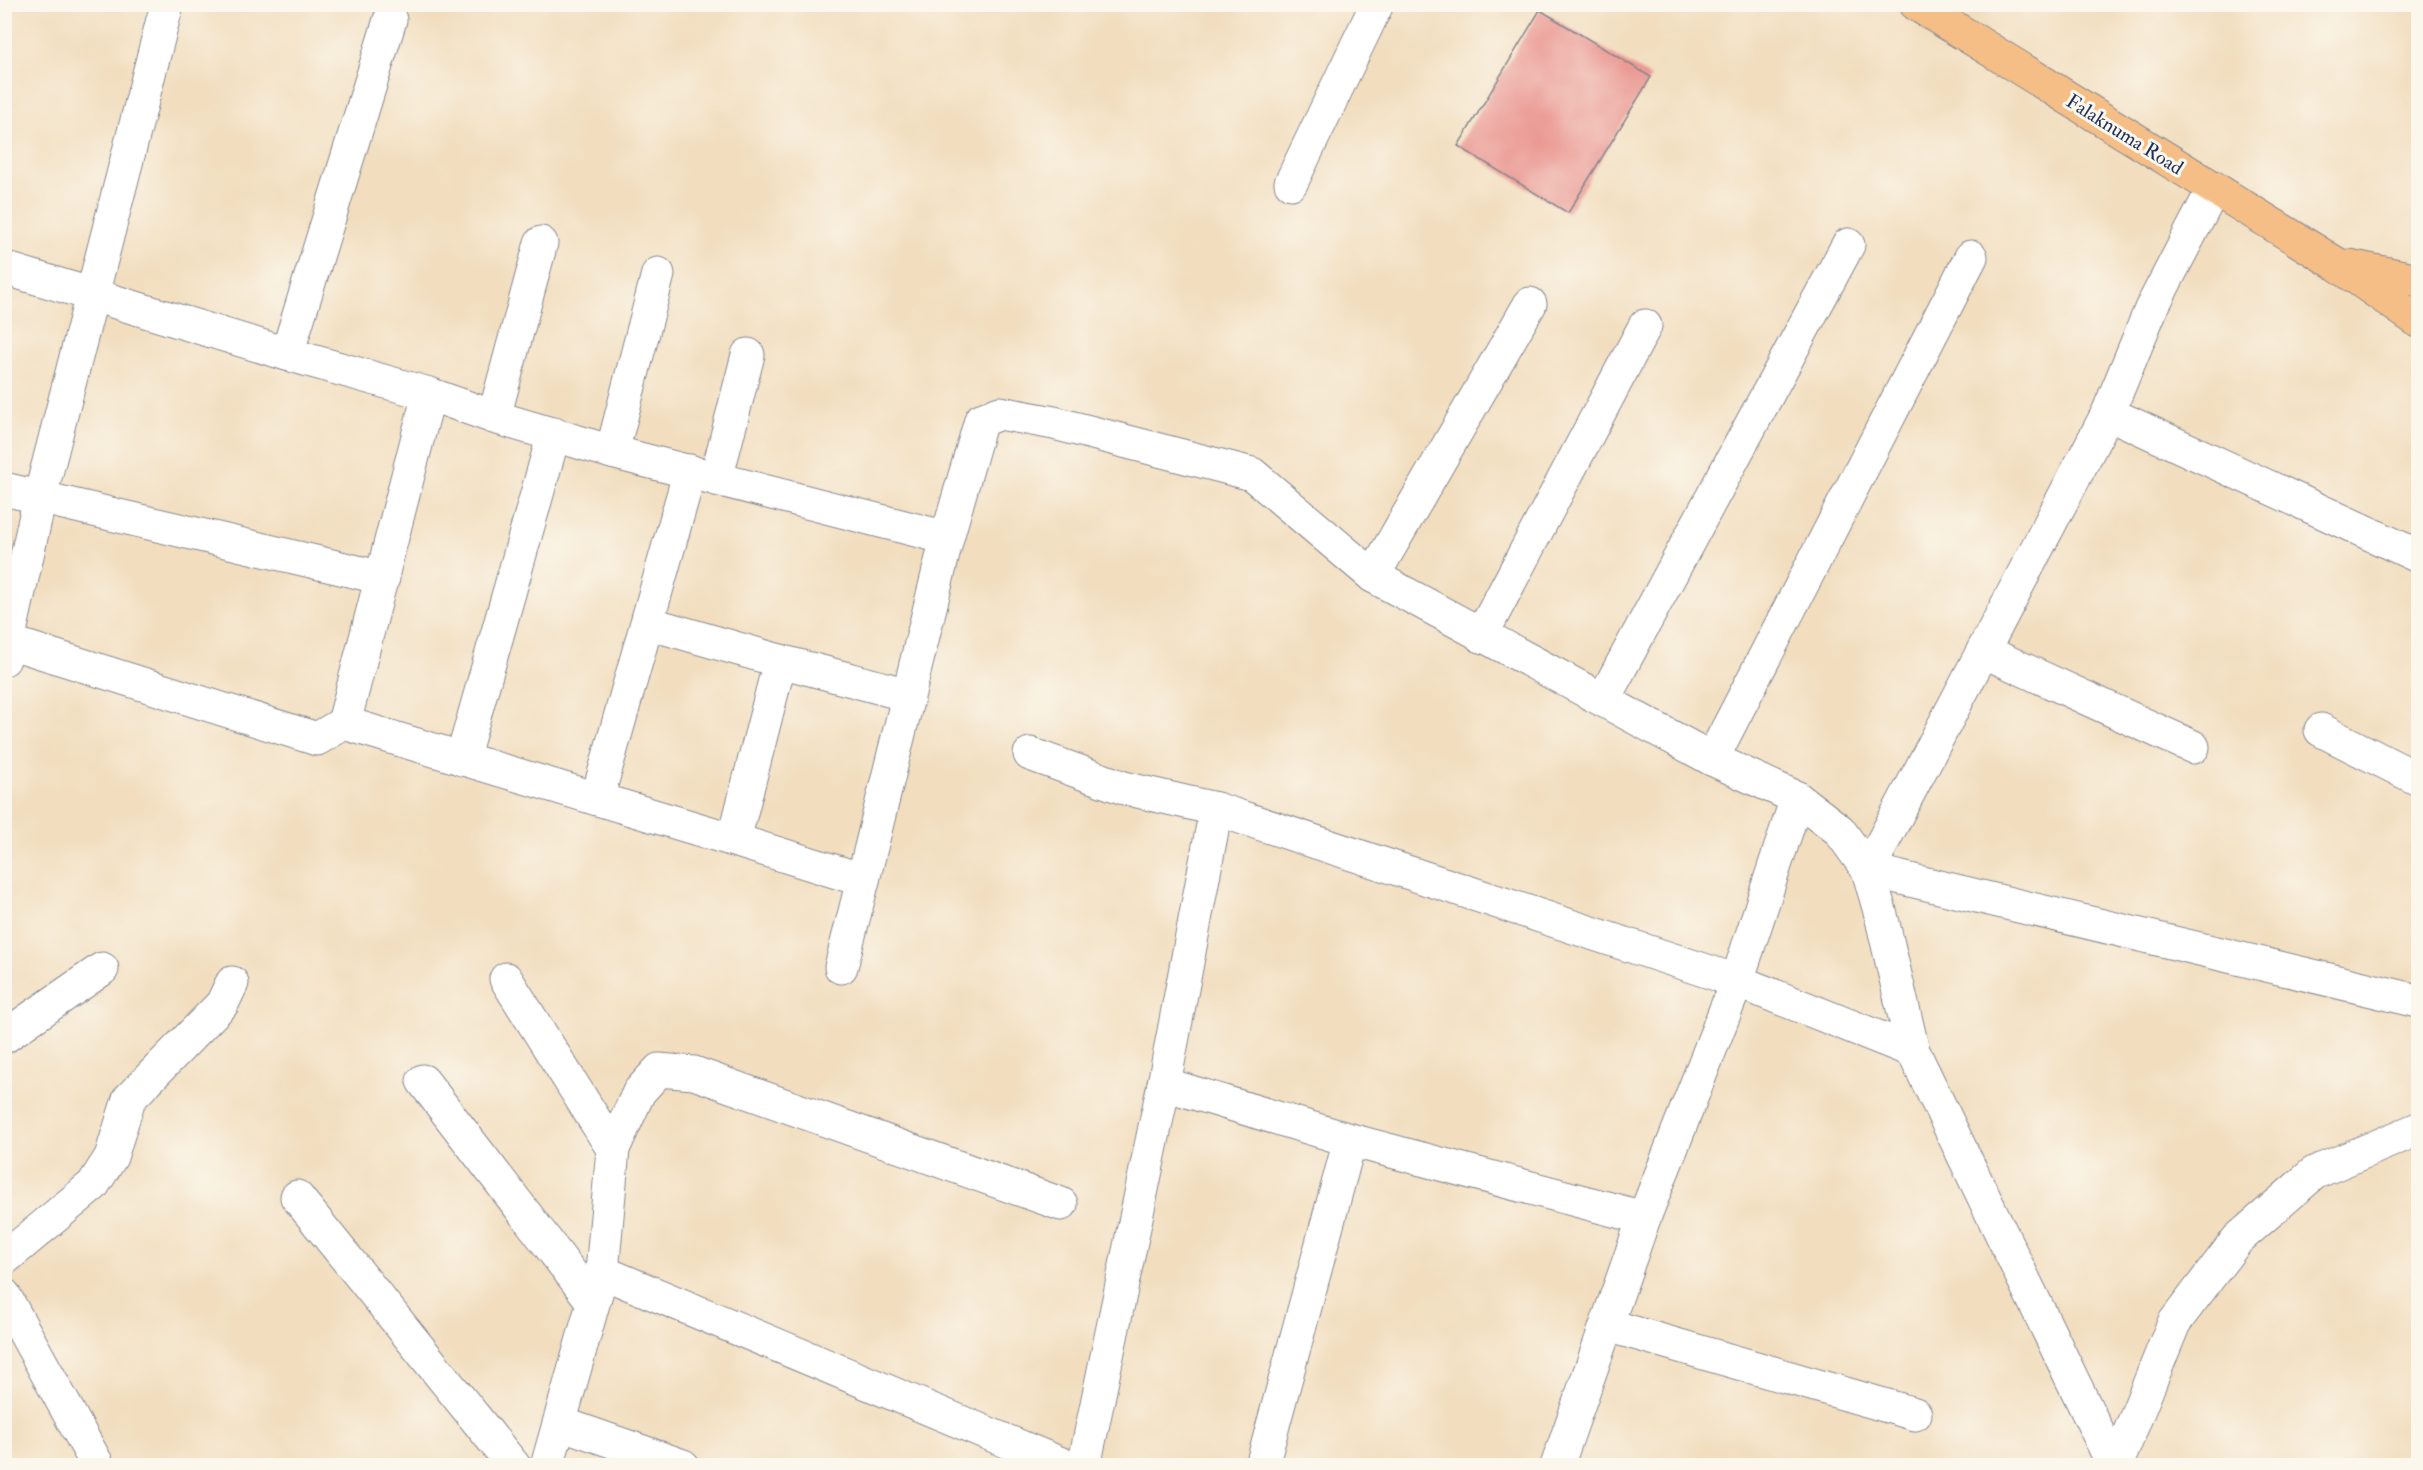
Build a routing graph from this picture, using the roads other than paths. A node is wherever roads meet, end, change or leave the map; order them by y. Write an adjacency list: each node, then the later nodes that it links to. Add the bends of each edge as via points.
1 (167, 4): 14 (street)
2 (1377, 4): 5 (street)
3 (1916, 4): 6 (highway, Falaknuma Road)
4 (390, 20): 18 (street)
5 (1291, 183)
6 (2214, 188): 10 (highway, Falaknuma Road); 21 (street, via 2151,309)
7 (541, 243): 22 (street)
8 (1848, 245): 38 (street)
9 (1971, 257): 44 (street)
10 (2335, 263): 13 (highway, Falaknuma Road); 16 (highway, Falaknuma Road)
11 (4, 268): 14 (street)
12 (658, 274): 24 (street)
13 (2418, 280)
14 (92, 294): 18 (street); 27 (street)
15 (1530, 304): 30 (street)
16 (2418, 321)
17 (1645, 326): 33 (street)
18 (287, 354): 20 (street)
19 (748, 355): 25 (street)
20 (429, 394): 22 (street); 31 (street)
21 (2108, 412): 29 (street); 35 (street)
22 (494, 417): 23 (street)
23 (554, 434): 24 (street); 43 (street)
24 (612, 452): 25 (street)
25 (703, 475): 28 (street); 32 (street)
26 (4, 489): 27 (street)
27 (40, 497): 31 (street); 34 (street)
28 (947, 538): 30 (street, via 981,420 1000,413 1252,474); 37 (street)
29 (2418, 556)
30 (1372, 576): 33 (street)
31 (383, 578): 39 (street)
32 (648, 622): 36 (street); 47 (street)
33 (1481, 636): 38 (street)
34 (7, 650): 39 (street, via 317,738)
35 (1983, 651): 41 (street); 50 (street)
36 (780, 661): 37 (street); 49 (street)
37 (908, 695): 51 (street)
38 (1603, 700): 44 (street)
39 (344, 723): 43 (street)
40 (2321, 730): 45 (street)
41 (2193, 747)
42 (1030, 754): 48 (street, via 1124,788)
43 (462, 759): 47 (street)
44 (1712, 759): 46 (street)
45 (2418, 779)
46 (1797, 798): 50 (street, via 1839,830); 55 (street)
47 (597, 799): 49 (street)
48 (1215, 809): 55 (street); 61 (street)
49 (734, 840): 51 (street)
50 (1868, 870): 57 (street); 59 (street)
51 (862, 880): 52 (street)
52 (840, 968)
53 (102, 969): 58 (street)
54 (506, 979): 64 (street)
55 (1737, 981): 59 (street); 67 (street)
56 (231, 983): 68 (street, via 222,1004 129,1099 111,1158 93,1185)
57 (2418, 1001)
58 (4, 1037)
59 (1913, 1052): 82 (street)
60 (423, 1081): 69 (street)
61 (1164, 1084): 63 (street); 79 (street)
62 (2418, 1129): 82 (street, via 2314,1173 2238,1239 2174,1323)
63 (1350, 1140): 67 (street); 80 (street)
64 (613, 1149): 66 (street, via 639,1092 659,1070 694,1073); 69 (street)
65 (297, 1197): 75 (street)
66 (1061, 1204)
67 (1644, 1218): 71 (street)
68 (4, 1259)
69 (597, 1287): 73 (street); 78 (street)
70 (4, 1295): 74 (street)
71 (1606, 1325): 72 (street); 81 (street)
72 (1915, 1414)
73 (560, 1423): 76 (street); 77 (street)
74 (98, 1466)
75 (514, 1466)
76 (547, 1466)
77 (683, 1466)
78 (1066, 1466)
79 (1084, 1466)
80 (1262, 1466)
81 (1557, 1466)
82 (2115, 1466)

